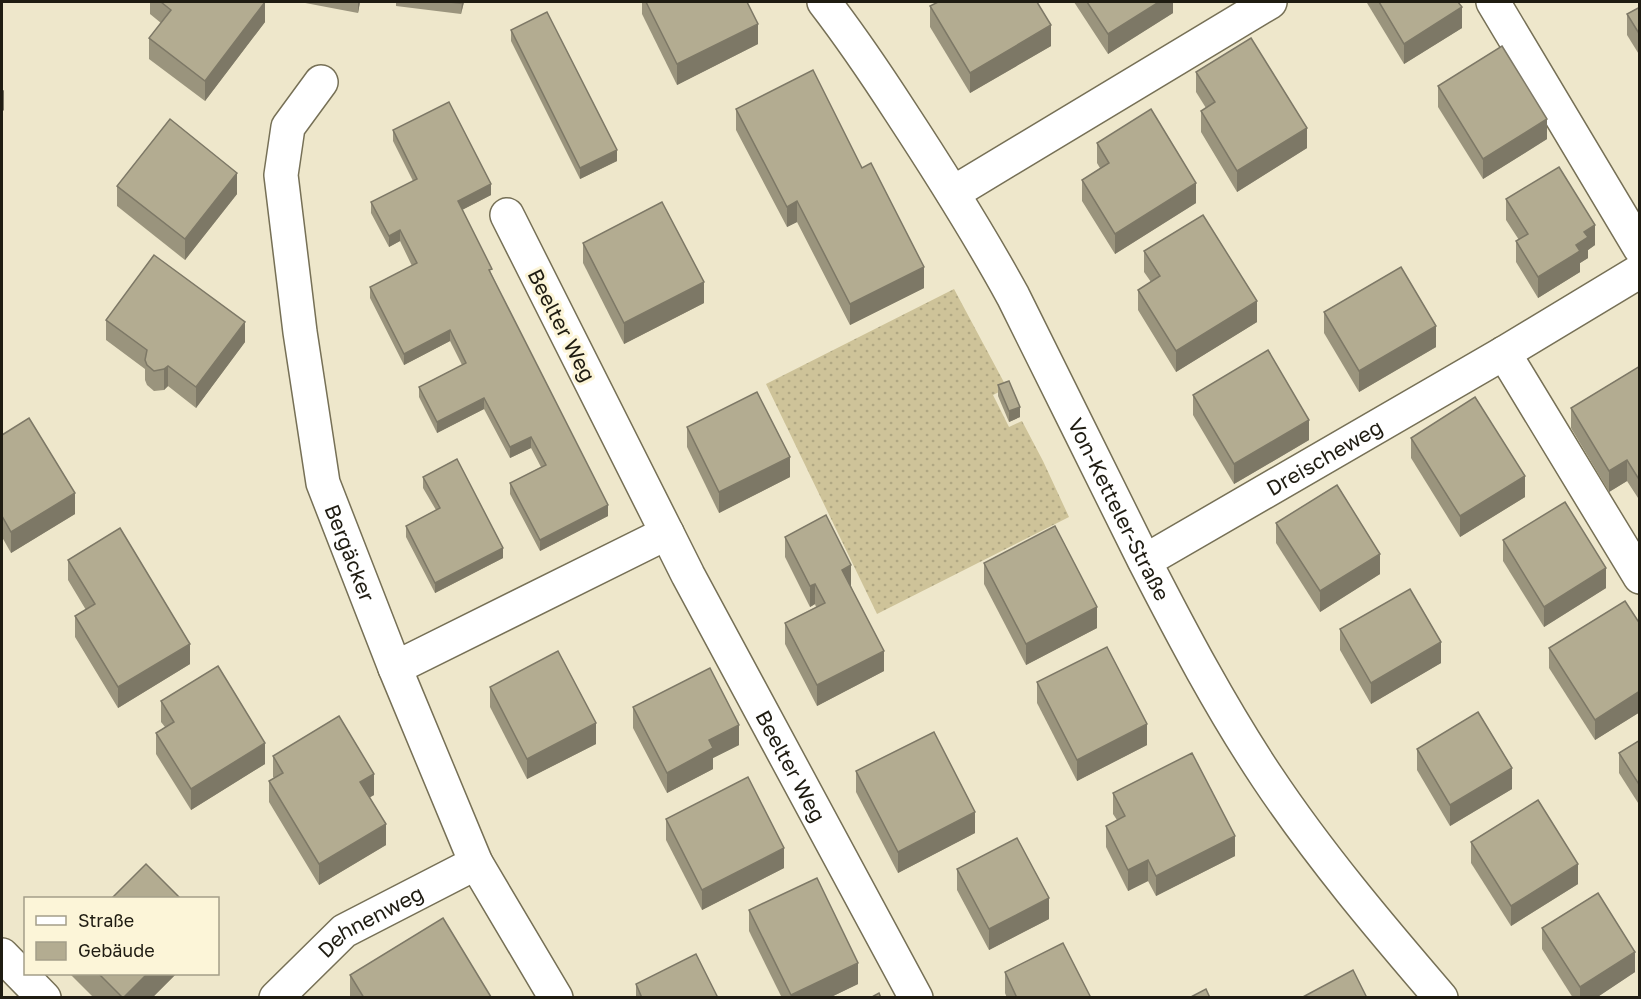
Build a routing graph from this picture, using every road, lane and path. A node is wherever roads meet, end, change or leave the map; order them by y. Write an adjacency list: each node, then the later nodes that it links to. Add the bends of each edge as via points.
1 (824, 2): 5 (street, Von-Ketteler-Straße)
2 (1270, 2): 5 (street)
3 (1493, 2): 7 (street)
4 (321, 82): 13 (street, Bergäcker, via 288,127 281,175 300,332 322,483)
5 (953, 193): 11 (street, Von-Ketteler-Straße, via 1013,296)
6 (507, 215): 10 (street, Beelter Weg)
7 (1640, 248)
8 (1640, 271): 9 (street, Dreischeweg)
9 (1504, 353): 11 (street, Dreischeweg); 12 (street)
10 (667, 533): 13 (street); 19 (street, Beelter Weg)
11 (1145, 561): 20 (street, Von-Ketteler-Straße, via 1217,697 1268,778 1368,912)
12 (1640, 577)
13 (396, 668): 14 (street, Bergäcker)
14 (476, 863): 17 (street, Dehnenweg, via 344,931); 18 (street, Bergäcker)
15 (2, 955): 16 (street)
16 (44, 998)
17 (276, 998)
18 (556, 998)
19 (916, 998)
20 (1441, 998)

